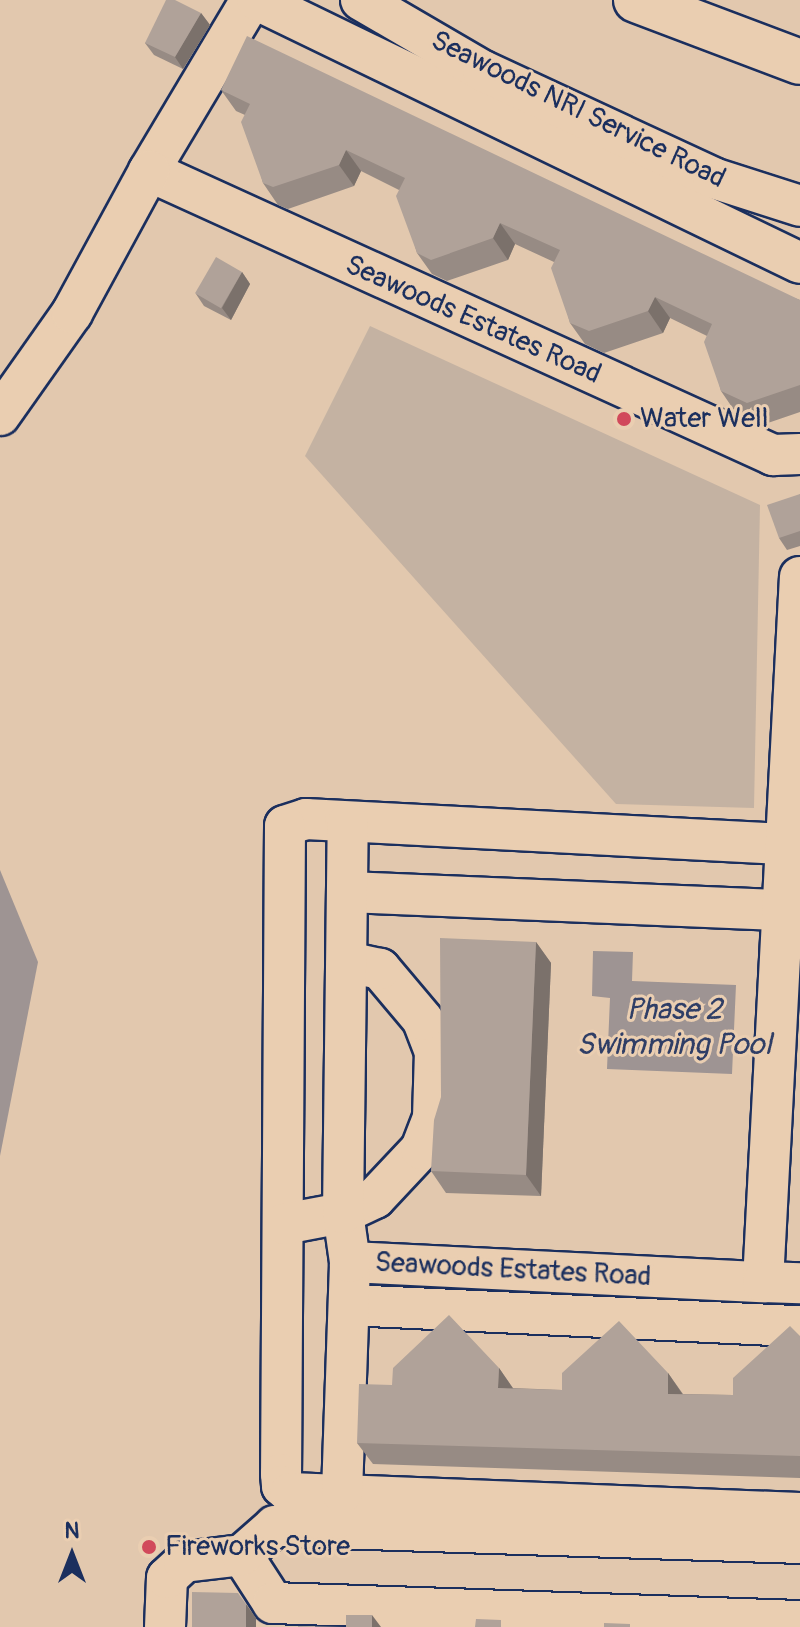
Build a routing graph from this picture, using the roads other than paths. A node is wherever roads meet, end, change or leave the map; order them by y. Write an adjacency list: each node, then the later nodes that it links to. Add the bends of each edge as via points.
1 (251, 0): 6 (street)
2 (257, 0): 8 (street)
3 (361, 0): 7 (street, Seawoods NRI Service Road, via 497,77 713,178)
4 (636, 0): 5 (main road)
5 (800, 62)
6 (149, 171): 9 (street, via 72,313); 10 (street, Seawoods Estates Road, via 773,455)
7 (800, 206)
8 (800, 263)
9 (0, 415)
10 (800, 454)
11 (800, 577): 12 (street, Seawoods Estates Road)
12 (792, 805): 16 (street, Seawoods Estates Road)
13 (348, 823): 14 (street); 17 (street); 25 (street, via 306,819 285,826)
14 (536, 834): 15 (street); 18 (street)
15 (589, 836): 16 (street); 19 (street)
16 (789, 854): 20 (street, Seawoods Estates Road)
17 (348, 892): 18 (street); 21 (street)
18 (533, 900): 19 (street)
19 (588, 902): 20 (street)
20 (780, 910): 22 (street, Seawoods Estates Road)
21 (347, 962): 24 (street); 24 (street, via 380,969 405,992 431,1041 438,1085 433,1118 407,1167 375,1198)
22 (785, 1134): 23 (street, Seawoods Estates Road)
23 (784, 1192): 28 (street, Seawoods Estates Road)
24 (343, 1213): 25 (street); 26 (street)
25 (284, 1224): 32 (street, via 282,1486 290,1493)
26 (350, 1262): 27 (street, Seawoods Estates Road); 29 (street, Seawoods Estates Road)
27 (553, 1273): 28 (street, Seawoods Estates Road); 30 (street)
28 (782, 1282)
29 (349, 1305): 30 (street); 32 (street, Seawoods Estates Road)
30 (553, 1314): 31 (street)
31 (800, 1326)
32 (342, 1493): 33 (street)
33 (800, 1513)
34 (800, 1543): 35 (street, via 275,1526)
35 (242, 1555): 36 (street); 38 (street, via 184,1562 167,1578)
36 (273, 1615): 37 (street)
37 (800, 1621)
38 (165, 1627)

